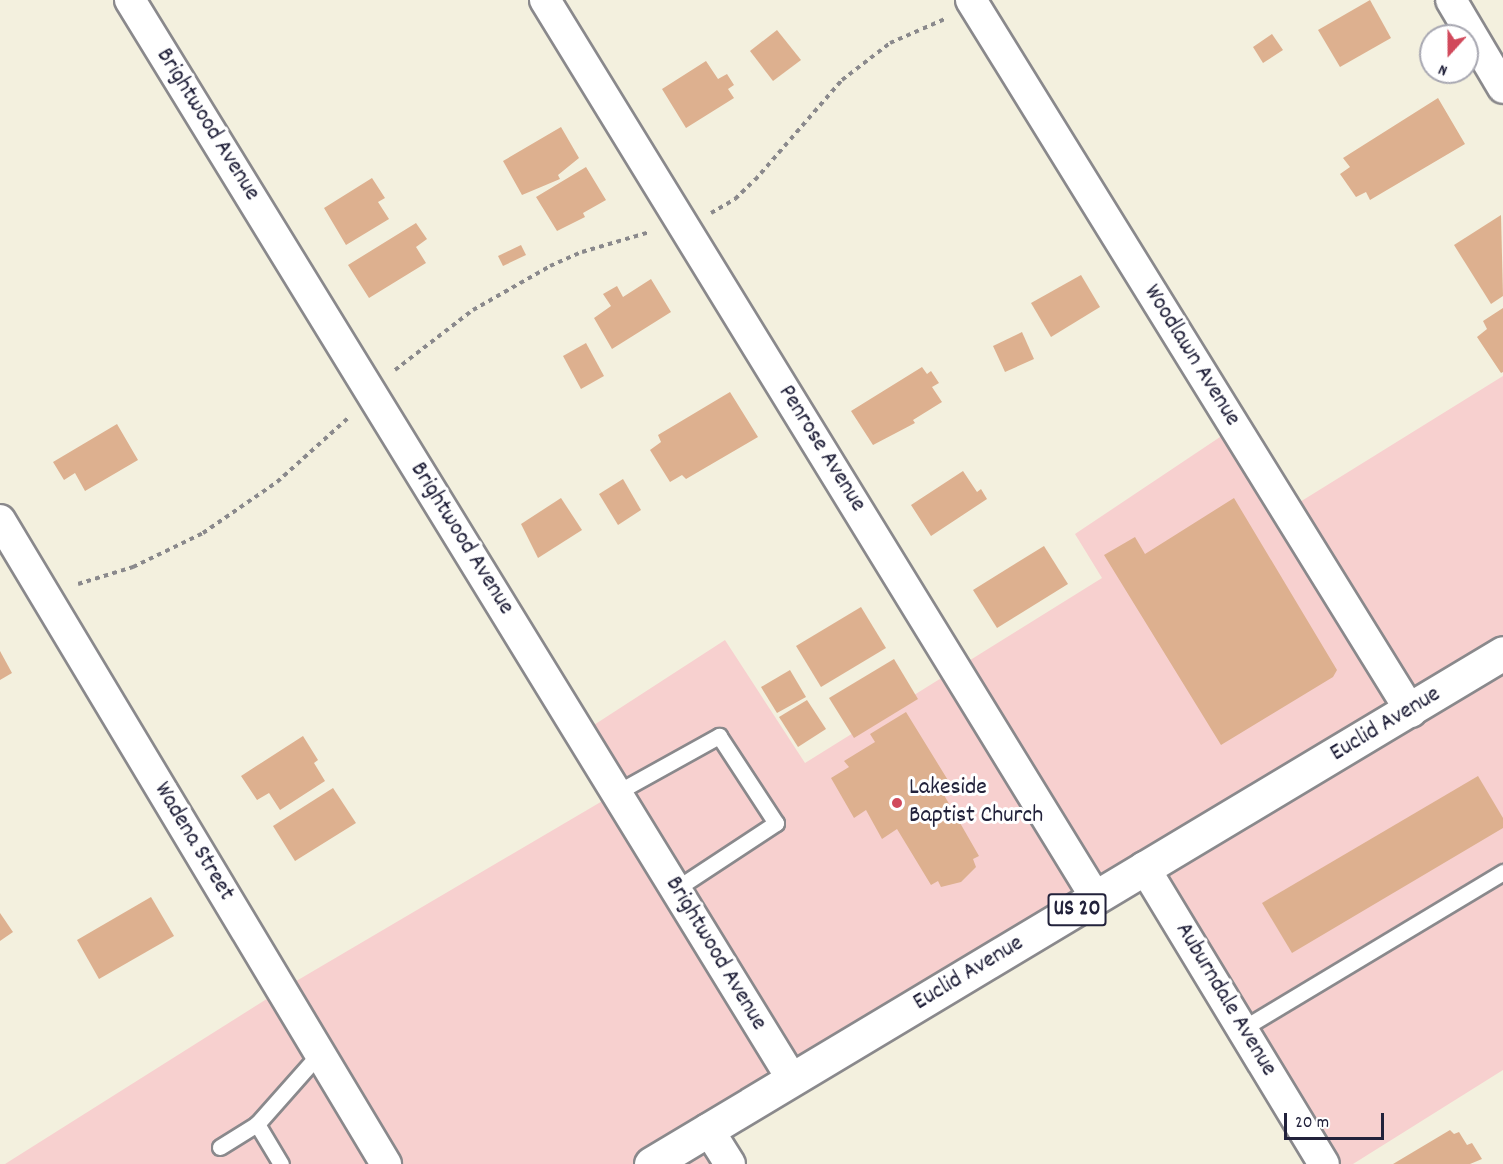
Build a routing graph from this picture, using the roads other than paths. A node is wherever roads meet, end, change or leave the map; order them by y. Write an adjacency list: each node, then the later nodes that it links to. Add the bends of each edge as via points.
1 (130, 0): 9 (street, Brightwood Avenue)
2 (545, 0): 13 (street, Penrose Avenue)
3 (1451, 0): 5 (street)
4 (973, 3): 8 (street, Woodlawn Avenue)
5 (1503, 88)
6 (0, 520): 15 (street, Wadena Street)
7 (1503, 654): 8 (main road, Euclid Avenue / US 20)
8 (1411, 712): 10 (main road, Euclid Avenue / US 20)
9 (616, 793): 12 (street, Brightwood Avenue); 12 (lane, via 719,736 776,823)
10 (1144, 867): 13 (main road, Euclid Avenue / US 20); 14 (street, Auburndale Avenue)
11 (1503, 873): 14 (lane)
12 (676, 889): 16 (street, Brightwood Avenue)
13 (1096, 898): 16 (main road, Euclid Avenue / US 20)
14 (1242, 1029): 24 (street, Auburndale Avenue)
15 (320, 1054): 17 (lane); 21 (street, Wadena Street)
16 (792, 1079): 18 (main road, Euclid Avenue / US 20)
17 (257, 1124): 19 (lane); 20 (lane)
18 (708, 1129): 22 (main road, Euclid Avenue / US 20); 23 (street)
19 (220, 1147)
20 (280, 1164)
21 (386, 1164)
22 (651, 1164)
23 (730, 1164)
24 (1324, 1164)

